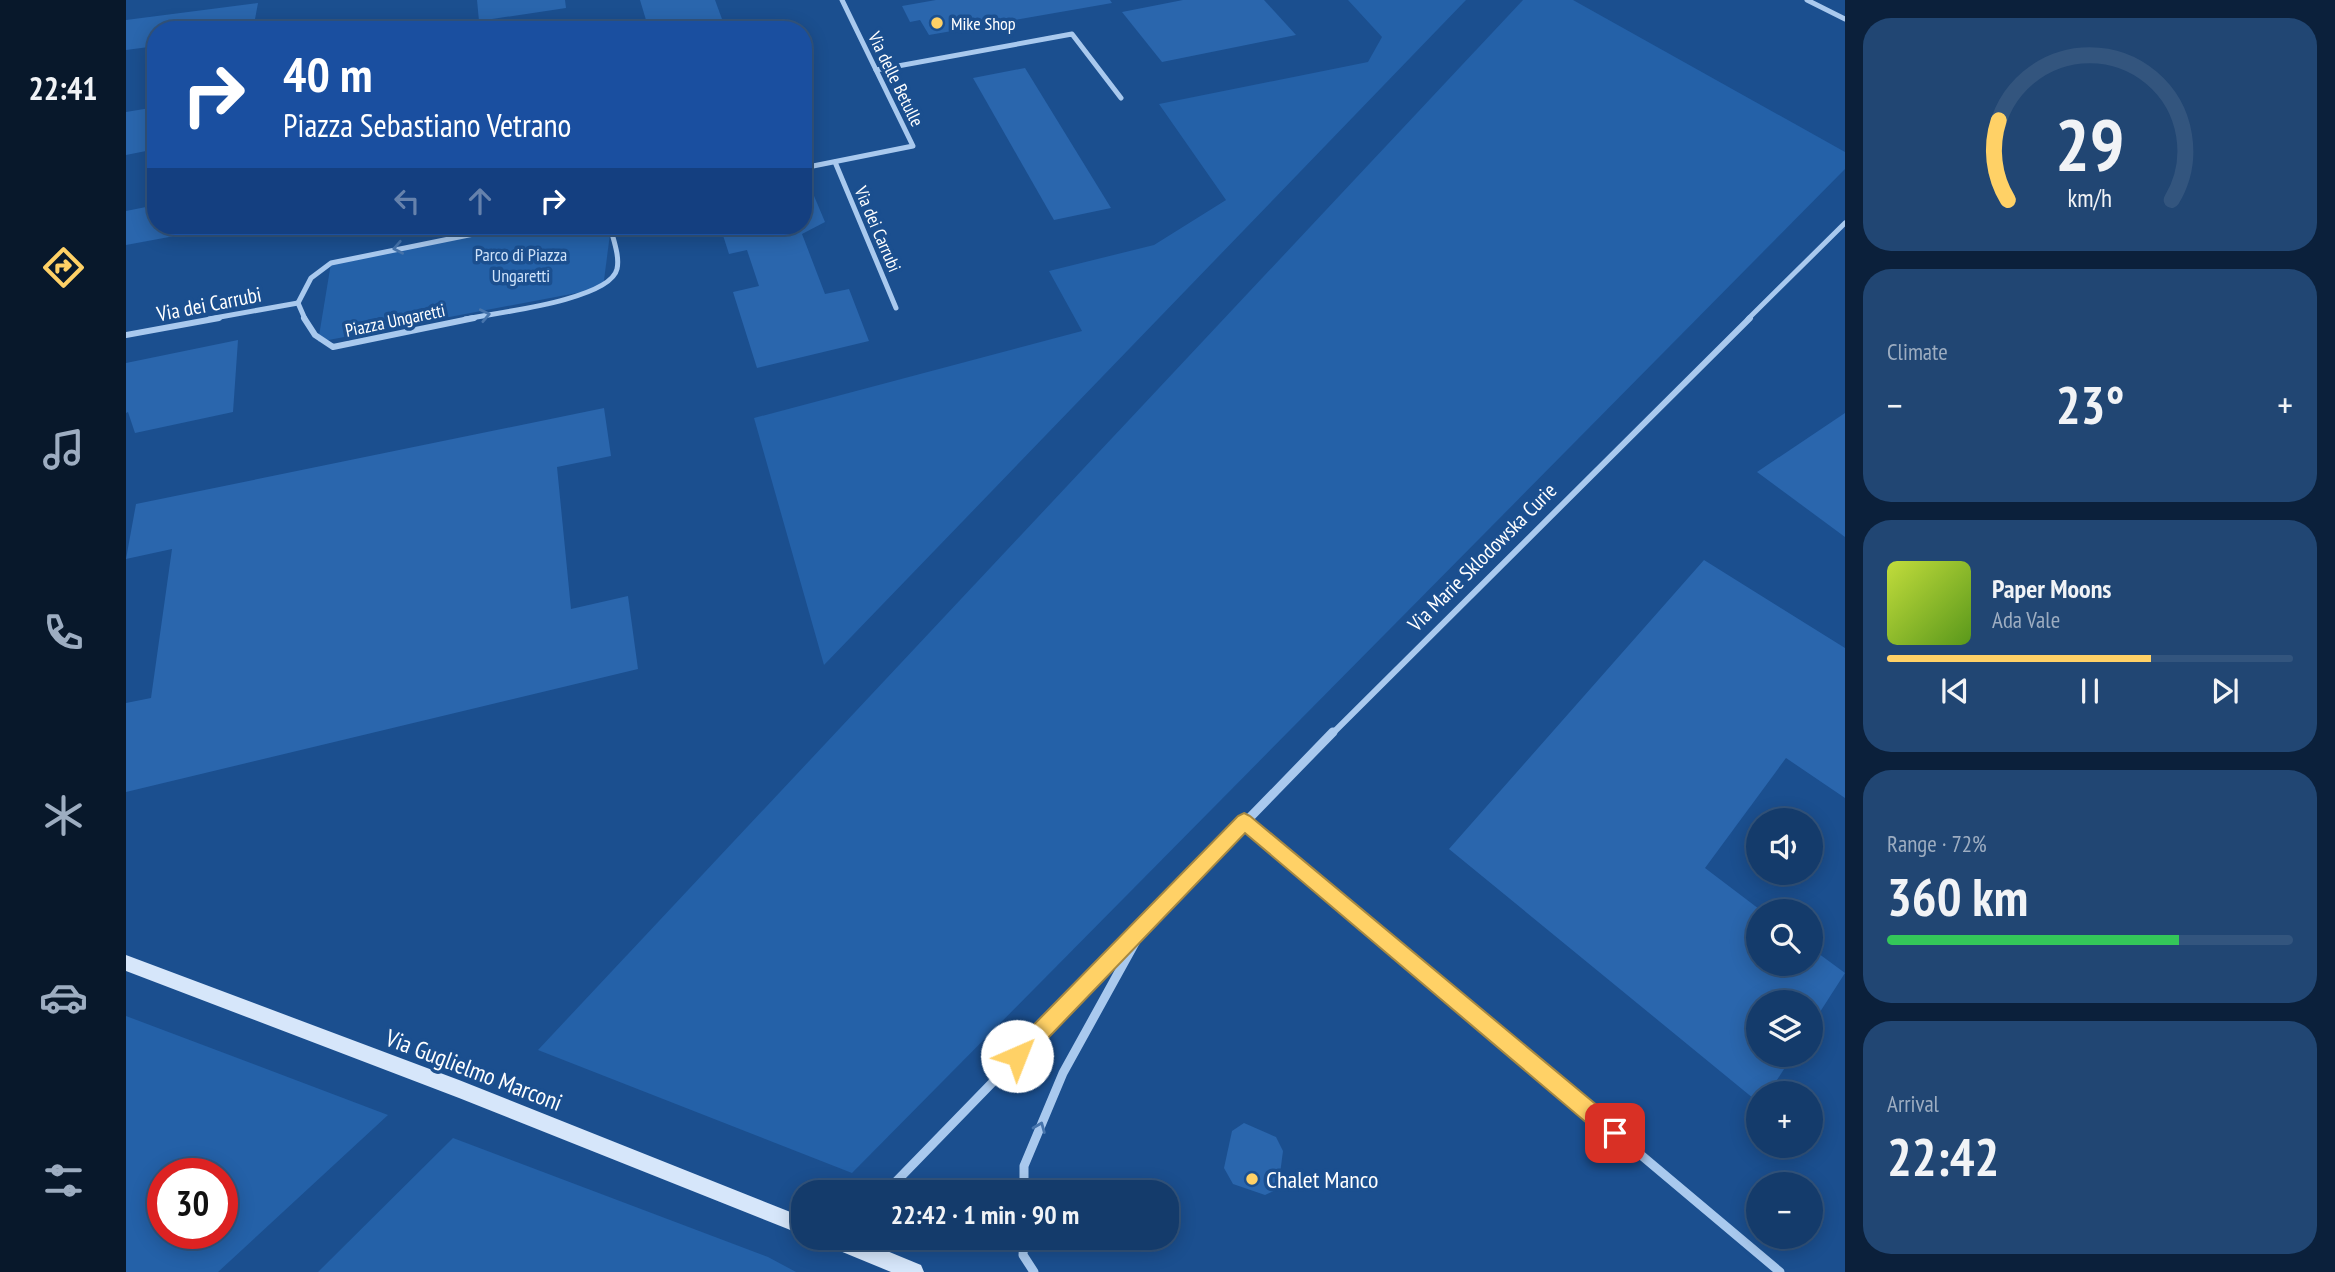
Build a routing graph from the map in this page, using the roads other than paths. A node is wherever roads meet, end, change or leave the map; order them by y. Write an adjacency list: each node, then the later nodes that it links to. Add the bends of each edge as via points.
1 (842, 0): 4 (street, Via delle Betulle)
2 (1807, 0): 3 (street)
3 (1845, 19)
4 (876, 70): 5 (street, via 1072,34); 6 (street, Via delle Betulle, via 913,146)
5 (1121, 97)
6 (835, 162): 7 (street, Via delle Betulle); 12 (street, Via dei Carrubi)
7 (812, 166)
8 (1845, 223): 14 (street, Via Marie Sklodowska Curie)
9 (468, 235): 11 (street, one-way to 11, via 331,262 311,278)
10 (612, 235): 11 (street, Piazza Ungaretti, one-way to 10, via 318,342 333,347 583,295 616,277 620,263)
11 (298, 303): 13 (street, Via dei Carrubi)
12 (896, 308)
13 (126, 335)
14 (1244, 821): 15 (street, Via Marie Sklodowska Curie); 24 (street)
15 (1148, 920): 17 (street, Via Marie Sklodowska Curie); 18 (street, Via Marie Sklodowska Curie, one-way to 15, via 1024,1166 1063,1073)
16 (126, 963): 19 (street, Via Guglielmo Marconi)
17 (898, 1180)
18 (1024, 1180)
19 (791, 1221)
20 (864, 1250): 22 (street)
21 (1023, 1250): 23 (street)
22 (914, 1272)
23 (1034, 1272)
24 (1780, 1272)

